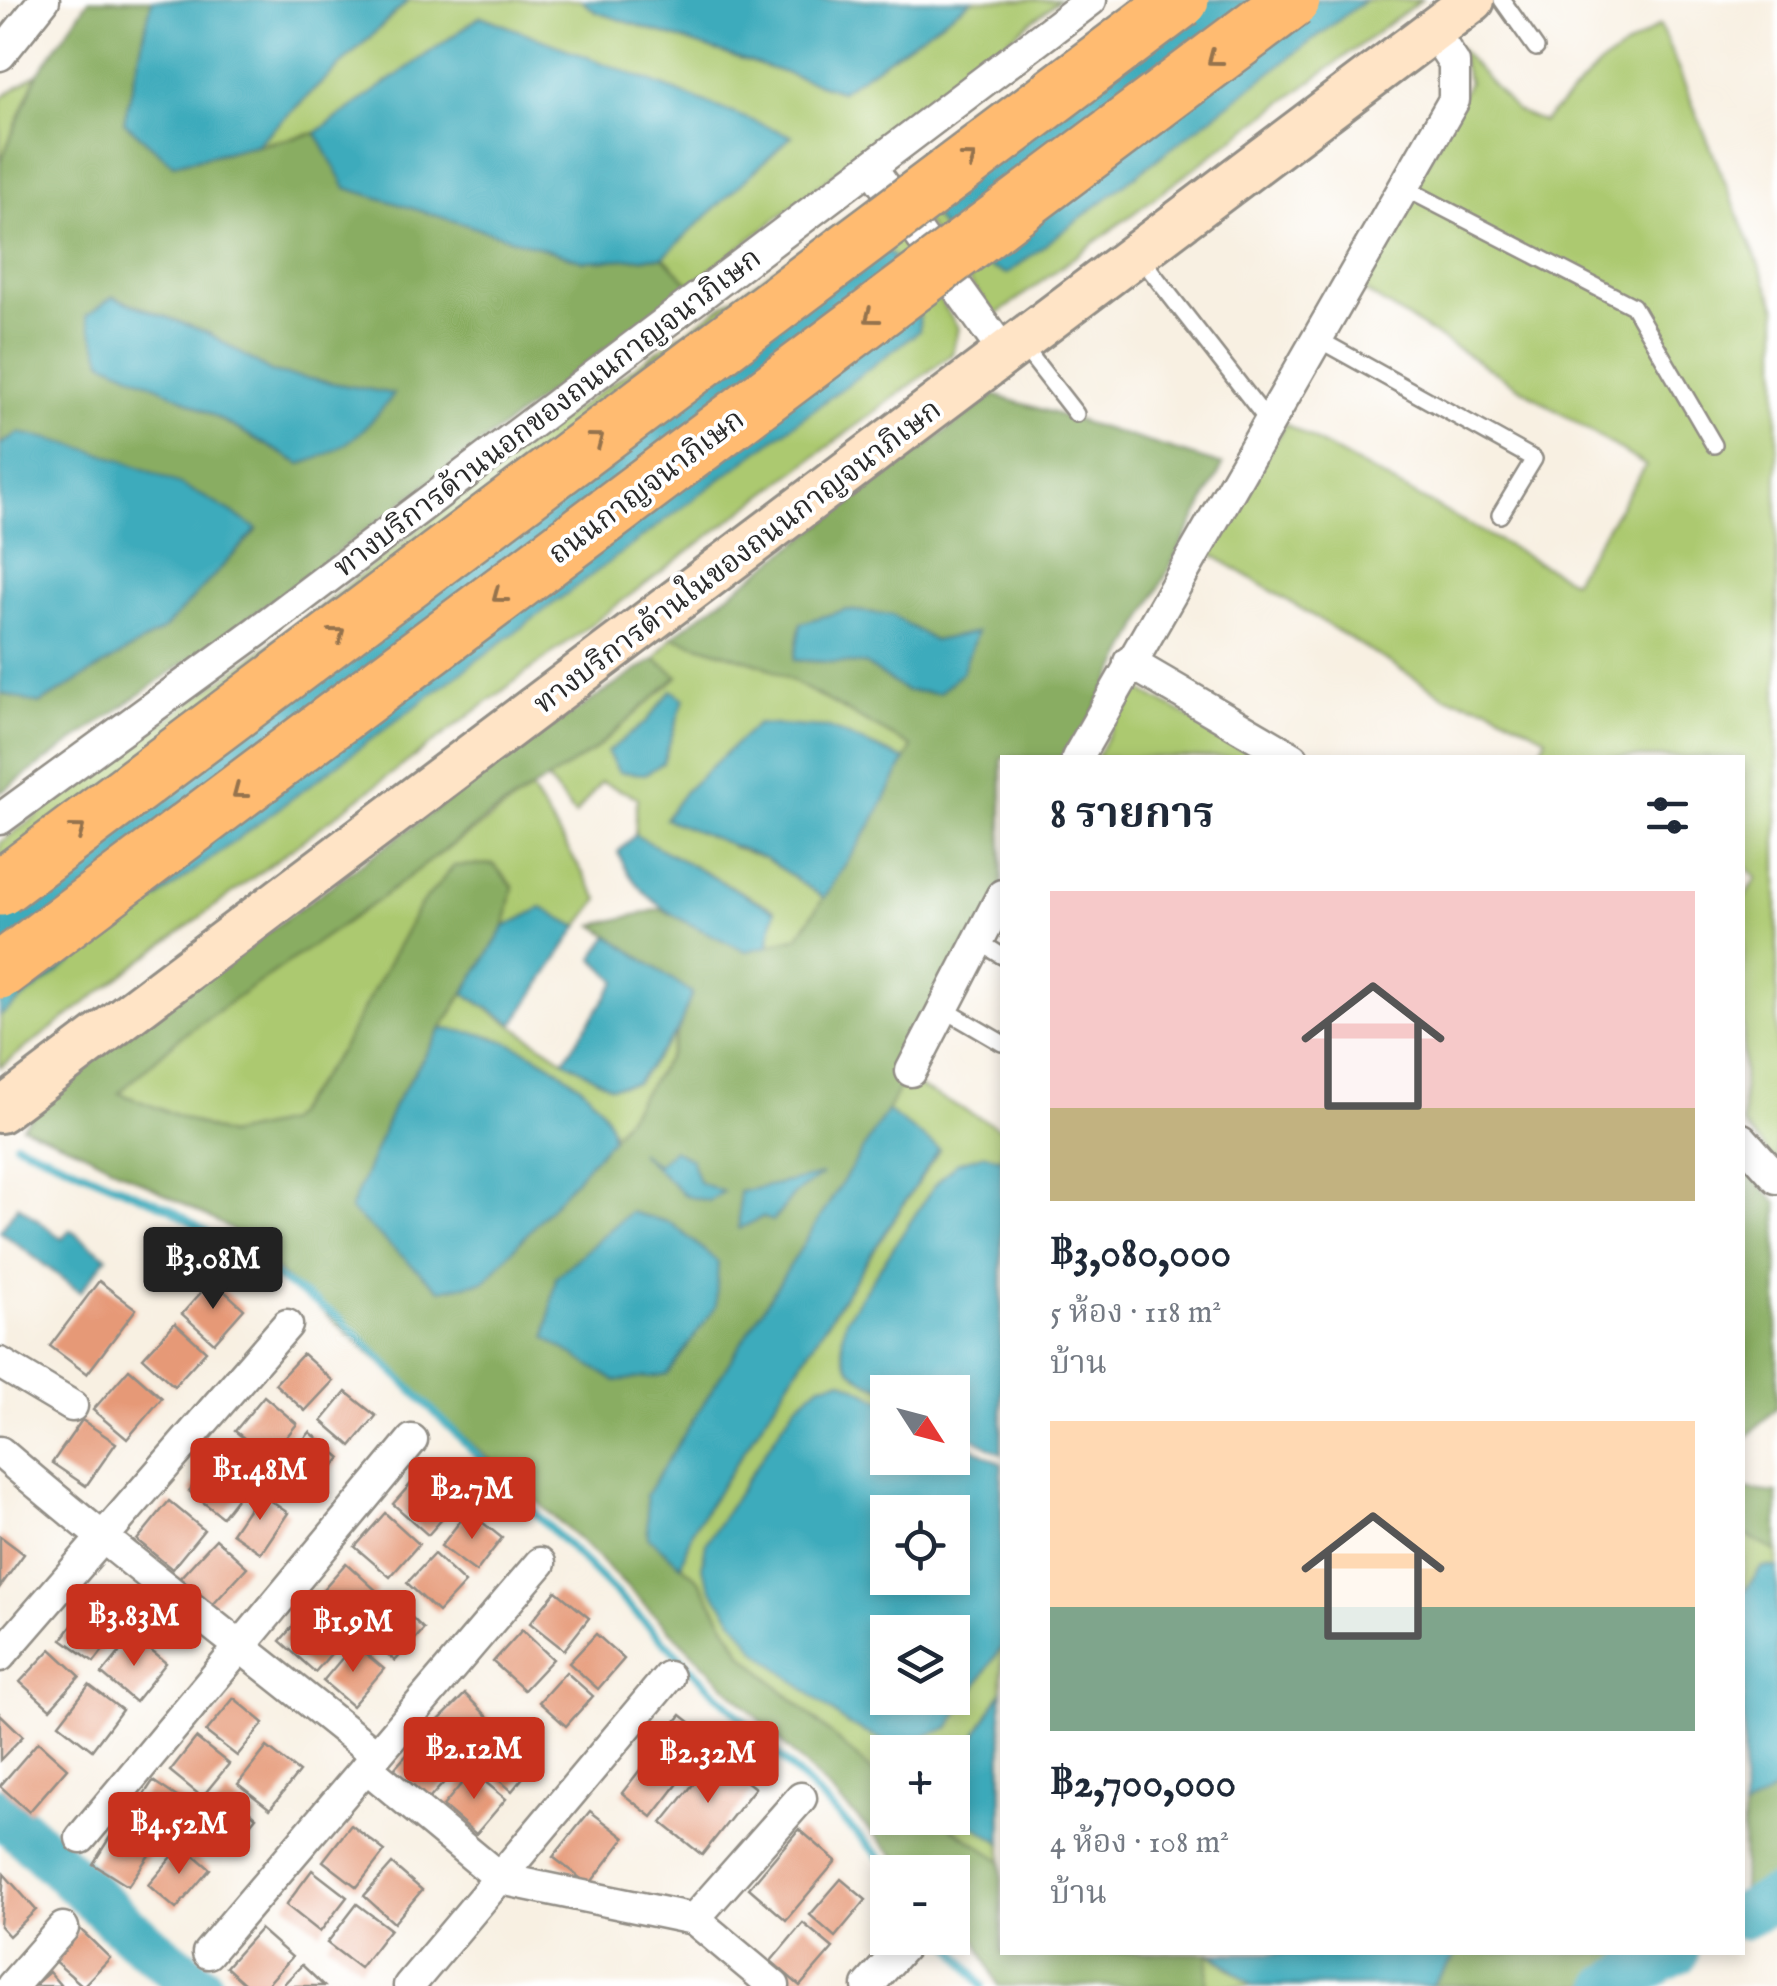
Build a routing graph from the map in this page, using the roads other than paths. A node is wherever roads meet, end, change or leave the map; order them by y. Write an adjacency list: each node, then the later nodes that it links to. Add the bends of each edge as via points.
1 (44, 0): 9 (street)
2 (1091, 0): 10 (street, ทางบริการด้านนอกของถนนกาญจนาภิเษก)
3 (1180, 0): 23 (highway, one-way to 3, bridge)
4 (1292, 0): 26 (highway, ถนนกาญจนาภิเษก, one-way to 26, bridge)
5 (1473, 0): 7 (main road, ทางบริการด้านในของถนนกาญจนาภิเษก)
6 (1502, 0): 8 (lane)
7 (1433, 30): 11 (street, via 1454,63 1454,100); 12 (main road, ทางบริการด้านในของถนนกาญจนาภิเษก)
8 (1536, 48)
9 (0, 55)
10 (870, 167): 14 (street); 22 (street, ทางบริการด้านนอกของถนนกาญจนาภิเษก)
11 (1403, 187): 13 (street); 17 (lane, via 1633,306)
12 (1138, 254): 14 (main road, ทางบริการด้านในของถนนกาญจนาภิเษก); 16 (lane)
13 (1316, 338): 16 (street); 18 (lane, via 1534,459)
14 (1012, 348): 15 (lane); 30 (main road, ทางบริการด้านในของถนนกาญจนาภิเษก)
15 (1076, 414)
16 (1268, 421): 19 (street)
17 (1714, 445)
18 (1500, 515)
19 (1129, 662): 20 (street); 21 (street)
20 (1079, 755)
21 (1289, 755)
22 (0, 819)
23 (0, 888)
24 (1000, 904): 25 (street)
25 (990, 948): 27 (street)
26 (0, 971)
27 (942, 1008): 28 (lane); 29 (street)
28 (1000, 1042)
29 (911, 1070)
30 (0, 1111)
31 (1745, 1142): 32 (street)
32 (1777, 1178)
33 (287, 1325): 38 (street)
34 (0, 1363): 35 (street)
35 (72, 1406)
36 (412, 1440): 40 (street)
37 (0, 1452): 38 (street)
38 (102, 1540): 40 (street); 41 (street)
39 (540, 1564): 43 (street)
40 (242, 1645): 43 (street); 45 (street)
41 (0, 1656)
42 (668, 1677): 46 (street)
43 (371, 1761): 46 (street); 49 (street)
44 (802, 1798): 47 (street)
45 (80, 1838)
46 (501, 1879): 47 (street); 52 (street)
47 (694, 1920): 53 (street)
48 (64, 1928): 51 (street)
49 (208, 1952)
50 (895, 1955): 54 (street)
51 (12, 1986)
52 (409, 1986)
53 (774, 1986)
54 (869, 1986): 55 (street)
55 (895, 1986)

